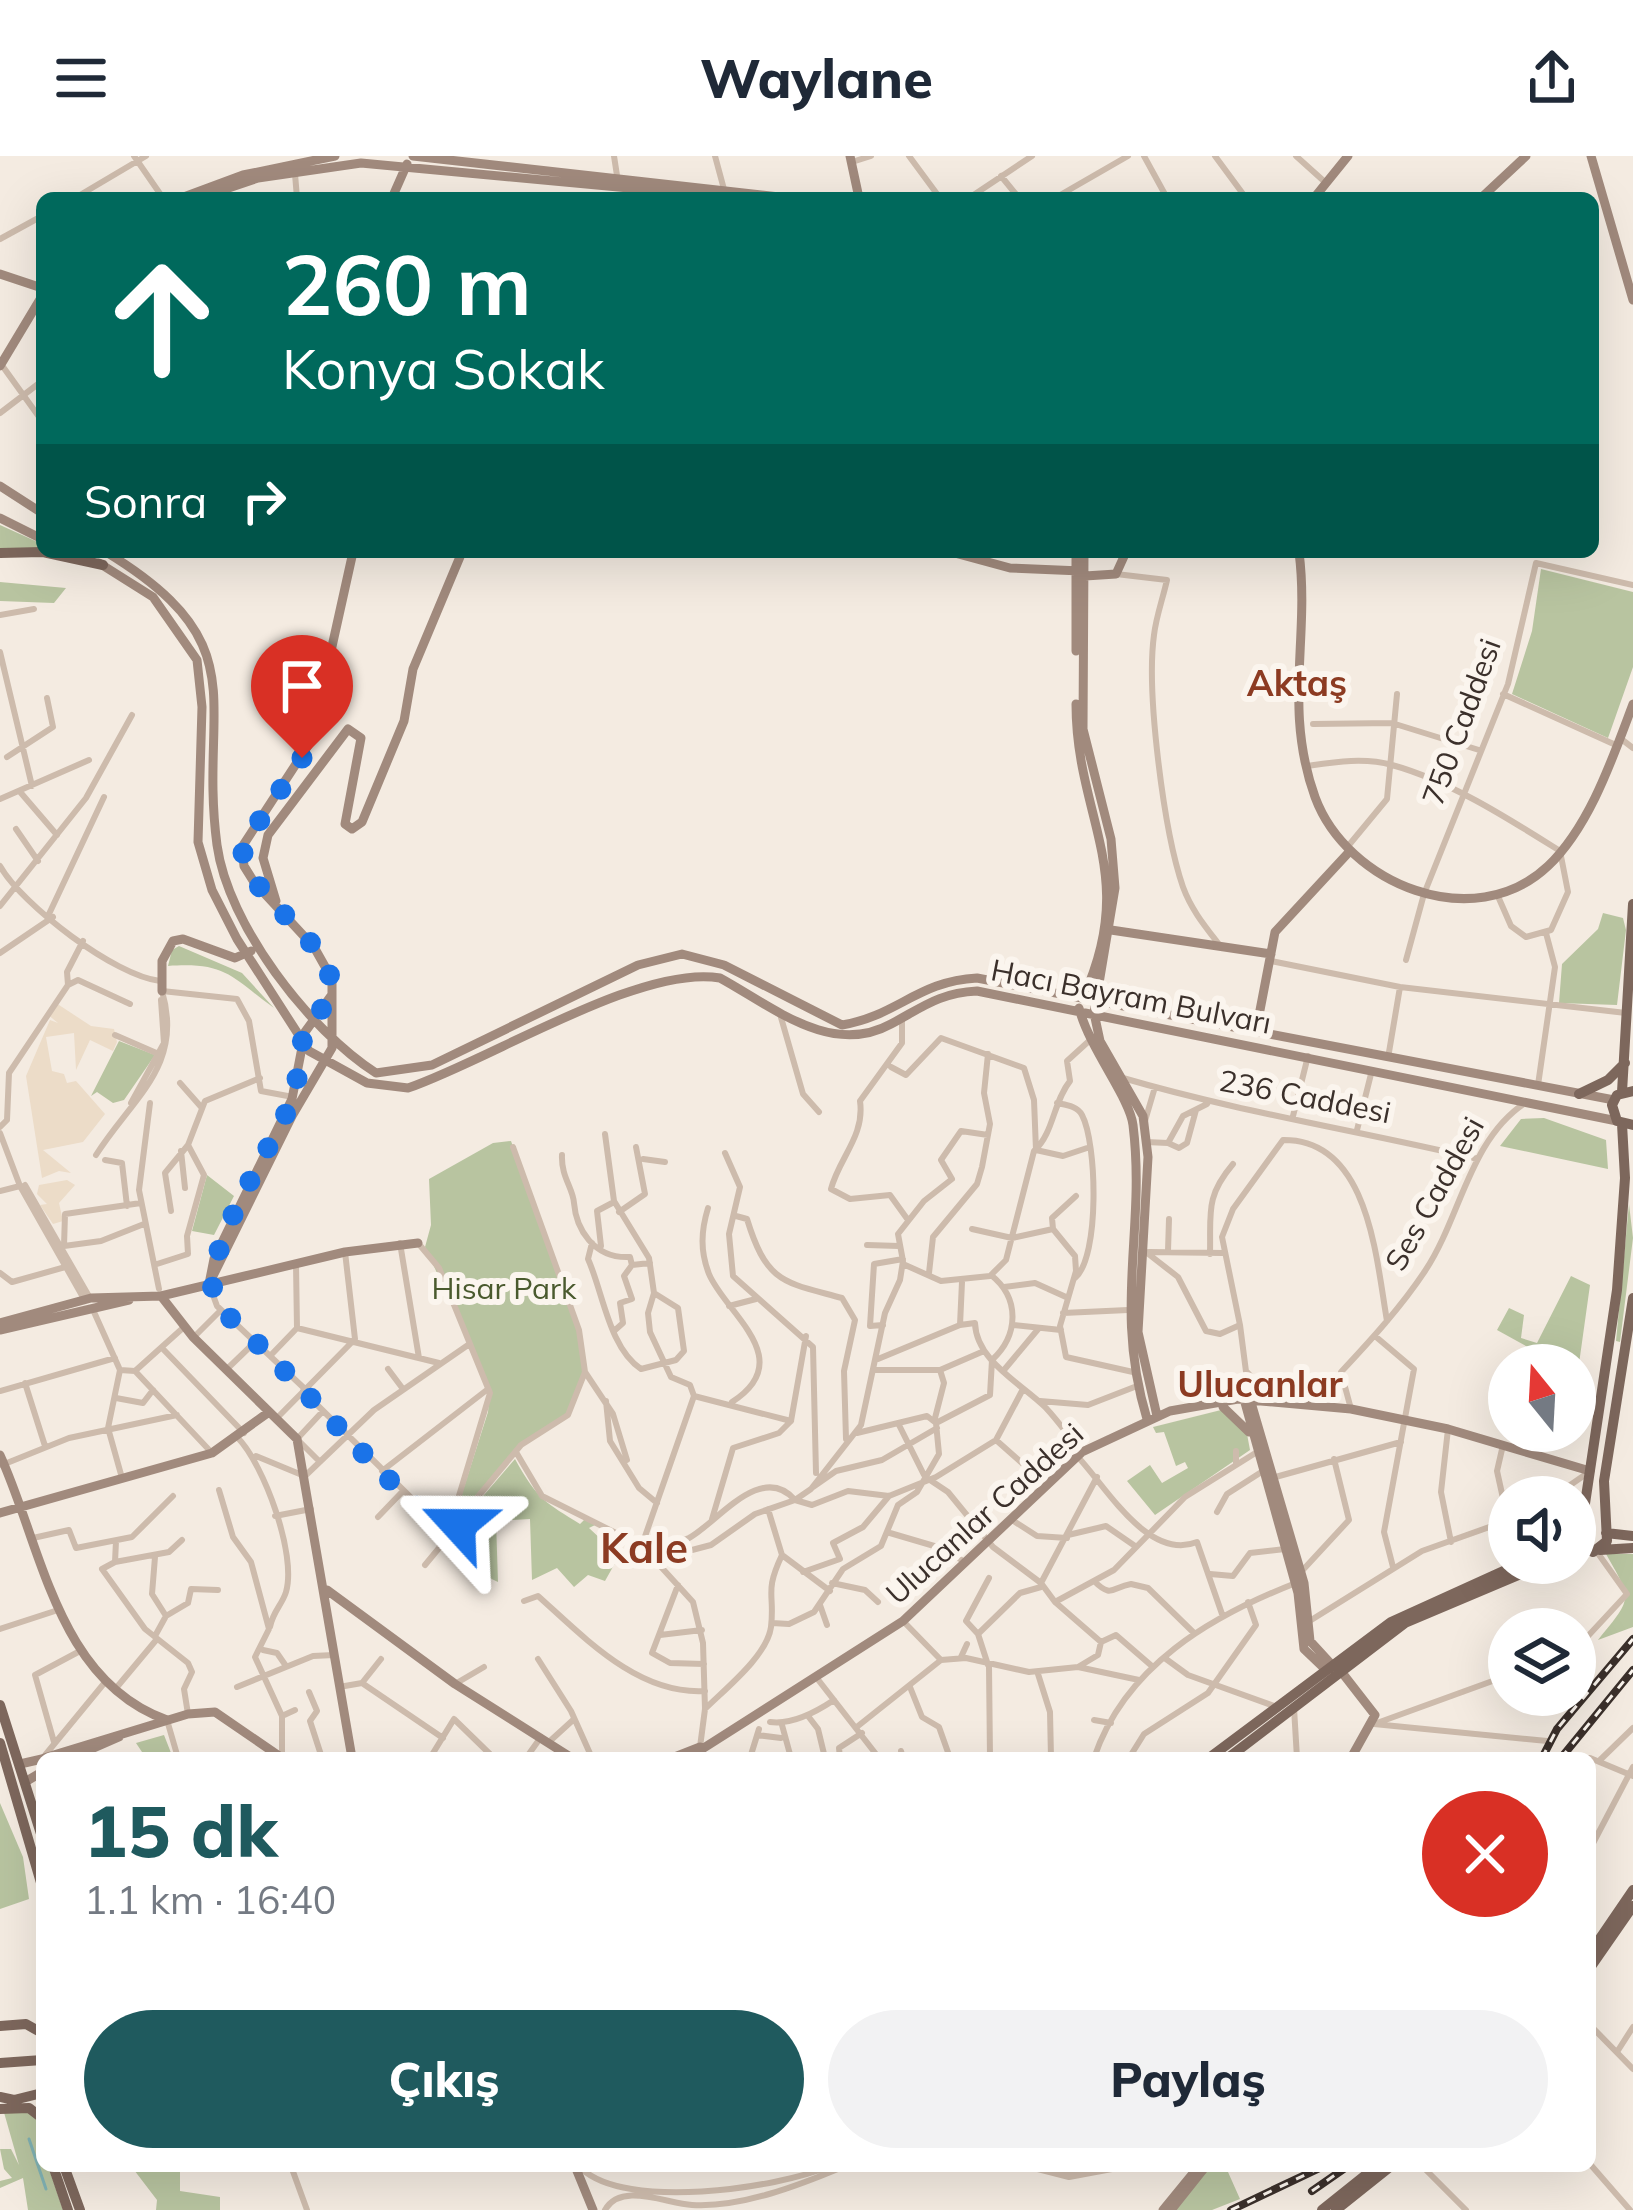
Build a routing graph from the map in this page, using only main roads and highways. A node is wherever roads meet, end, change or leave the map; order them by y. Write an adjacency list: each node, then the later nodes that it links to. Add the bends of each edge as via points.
1 (334, 156): 4 (main road)
2 (1526, 156): 17 (main road)
3 (1592, 156): 19 (main road)
4 (321, 157): 11 (main road)
5 (1342, 158): 16 (main road)
6 (851, 159): 15 (main road)
7 (409, 160): 8 (main road); 9 (main road); 9 (main road); 10 (main road)
8 (390, 161): 10 (main road); 12 (main road, via 295,170)
9 (618, 182): 14 (main road)
10 (396, 184): 13 (main road)
11 (197, 192)
12 (220, 192)
13 (394, 192)
14 (715, 192)
15 (856, 192)
16 (1319, 192)
17 (1487, 192)
18 (0, 274): 20 (main road)
19 (1630, 277): 21 (main road)
20 (36, 289)
21 (1633, 300)
22 (36, 301): 23 (main road)
23 (4, 349): 24 (main road)
24 (0, 365)
25 (0, 486): 26 (main road)
26 (36, 509)
27 (0, 518): 28 (main road)
28 (36, 536)
29 (36, 552): 30 (main road)
30 (0, 553)
31 (105, 558): 44 (main road, Hacı Bayram Bulvarı, via 161,587 214,667 217,846 235,902); 45 (main road, Hacı Bayram Bulvarı, via 153,597 197,660 198,842 212,890)
32 (352, 558): 41 (main road, via 311,741 242,847 244,866)
33 (459, 558): 41 (main road, via 362,822 345,824 361,738 348,728 268,836 263,858)
34 (970, 558): 38 (main road)
35 (1080, 558): 38 (main road)
36 (1123, 558): 38 (main road, via 1116,574)
37 (1299, 558): 40 (main road, via 1295,671 1305,766 1324,818)
38 (1081, 575): 43 (main road, via 1083,729 1114,854); 49 (main road, via 1078,748 1109,886)
39 (1633, 704): 40 (main road, via 1560,851 1534,876 1497,894 1424,894)
40 (1348, 849): 46 (main road, via 1275,932)
41 (276, 901): 48 (main road, via 314,947)
42 (1633, 904): 57 (main road)
43 (1111, 930): 46 (main road); 49 (main road)
44 (261, 945): 45 (main road); 52 (main road, Hacı Bayram Bulvarı)
45 (247, 954): 47 (main road, via 231,958 172,941); 55 (main road, Hacı Bayram Bulvarı)
46 (1270, 957): 53 (main road)
47 (161, 986)
48 (333, 989): 52 (main road); 54 (main road)
49 (1090, 997): 50 (main road); 51 (main road); 53 (main road, Hacı Bayram Bulvarı); 54 (main road, Hacı Bayram Bulvarı, via 952,979 842,1025 724,965 682,954 638,965 413,1071 376,1073)
50 (1079, 1008): 51 (main road, Hacı Bayram Bulvarı); 56 (main road, Hacı Bayram Bulvarı, via 976,991 932,997 870,1034 841,1039 720,978 672,976 408,1088 367,1084); 73 (main road, via 1133,1118 1128,1310 1133,1372)
51 (1094, 1012): 60 (main road, Hacı Bayram Bulvarı); 73 (main road, via 1100,1041 1144,1124 1138,1332)
52 (313, 1021): 54 (main road, Hacı Bayram Bulvarı); 55 (main road)
53 (1256, 1031): 58 (main road, Hacı Bayram Bulvarı)
54 (331, 1037): 56 (main road)
55 (302, 1042): 56 (main road, Hacı Bayram Bulvarı); 62 (main road, via 293,1097)
56 (325, 1059): 62 (main road)
57 (1627, 1060): 58 (main road); 59 (main road)
58 (1579, 1094): 59 (main road, Hacı Bayram Bulvarı)
59 (1623, 1094): 60 (main road)
60 (1624, 1123): 76 (main road, via 1622,1246)
61 (418, 1243): 62 (main road)
62 (209, 1284): 63 (main road)
63 (160, 1292): 64 (main road); 72 (main road, via 184,1328)
64 (138, 1298): 66 (main road); 67 (main road)
65 (1633, 1298): 82 (main road, via 1604,1474)
66 (87, 1299): 67 (main road); 68 (main road)
67 (93, 1312): 68 (main road)
68 (0, 1326)
69 (1248, 1399): 70 (main road, Ulucanlar Caddesi); 71 (main road, Ulucanlar Caddesi); 74 (main road); 76 (main road, Ulucanlar Caddesi, via 1406,1419); 77 (main road)
70 (1187, 1407): 71 (main road, Ulucanlar Caddesi); 73 (main road, Ulucanlar Caddesi)
71 (1222, 1407): 74 (main road)
72 (273, 1415): 79 (main road, via 212,1453); 90 (main road, via 296,1439)
73 (1152, 1418): 103 (main road, Ulucanlar Caddesi, via 1080,1454 903,1621)
74 (1253, 1438): 77 (main road)
75 (1, 1461): 79 (main road)
76 (1590, 1471): 78 (main road)
77 (1267, 1475): 87 (main road); 87 (main road)
78 (1589, 1476)
79 (24, 1505): 80 (main road); 95 (main road, via 80,1651 143,1709)
80 (0, 1513)
81 (1596, 1527): 82 (main road)
82 (1605, 1531): 83 (main road); 85 (main road)
83 (1633, 1536)
84 (1633, 1548): 86 (main road)
85 (1596, 1549)
86 (1596, 1551)
87 (1298, 1578): 93 (main road, via 1312,1647); 93 (main road, via 1304,1649)
88 (1488, 1578): 93 (main road, via 1402,1616)
89 (1498, 1584): 93 (main road, via 1406,1623)
90 (326, 1590): 91 (main road); 92 (main road)
91 (343, 1602): 92 (main road); 102 (main road)
92 (327, 1606): 101 (main road)
93 (1333, 1670): 104 (main road); 105 (main road); 106 (main road, via 1352,1680 1374,1710)
94 (0, 1705): 109 (main road)
95 (167, 1720): 96 (main road); 100 (main road, via 222,1713)
96 (124, 1734): 98 (main road); 99 (main road)
97 (0, 1742): 108 (main road)
98 (63, 1752)
99 (84, 1752)
100 (274, 1752)
101 (351, 1752)
102 (564, 1752)
103 (701, 1752)
104 (1217, 1752)
105 (1236, 1752)
106 (1356, 1752)
107 (36, 1760): 109 (main road)
108 (2, 1763): 109 (main road); 110 (main road)
109 (20, 1764): 110 (main road)
110 (12, 1782): 111 (main road); 112 (main road)
111 (36, 1826)
112 (36, 1865)
113 (1633, 1890): 115 (main road)
114 (1633, 1906): 116 (main road)
115 (1596, 1944)
116 (1596, 1959)
117 (36, 2015): 118 (main road)
118 (0, 2024): 119 (main road)
119 (36, 2029)
120 (36, 2063): 121 (main road)
121 (2, 2065)
122 (36, 2095): 123 (main road)
123 (0, 2097)
124 (0, 2109): 125 (main road)
125 (36, 2114)
126 (55, 2172): 132 (main road)
127 (66, 2172): 133 (main road)
128 (581, 2172): 134 (main road)
129 (1195, 2172): 135 (main road)
130 (1370, 2172): 136 (main road)
131 (1384, 2172): 137 (main road)
132 (68, 2210)
133 (80, 2210)
134 (596, 2210)
135 (1167, 2210)
136 (1322, 2210)
137 (1336, 2210)

